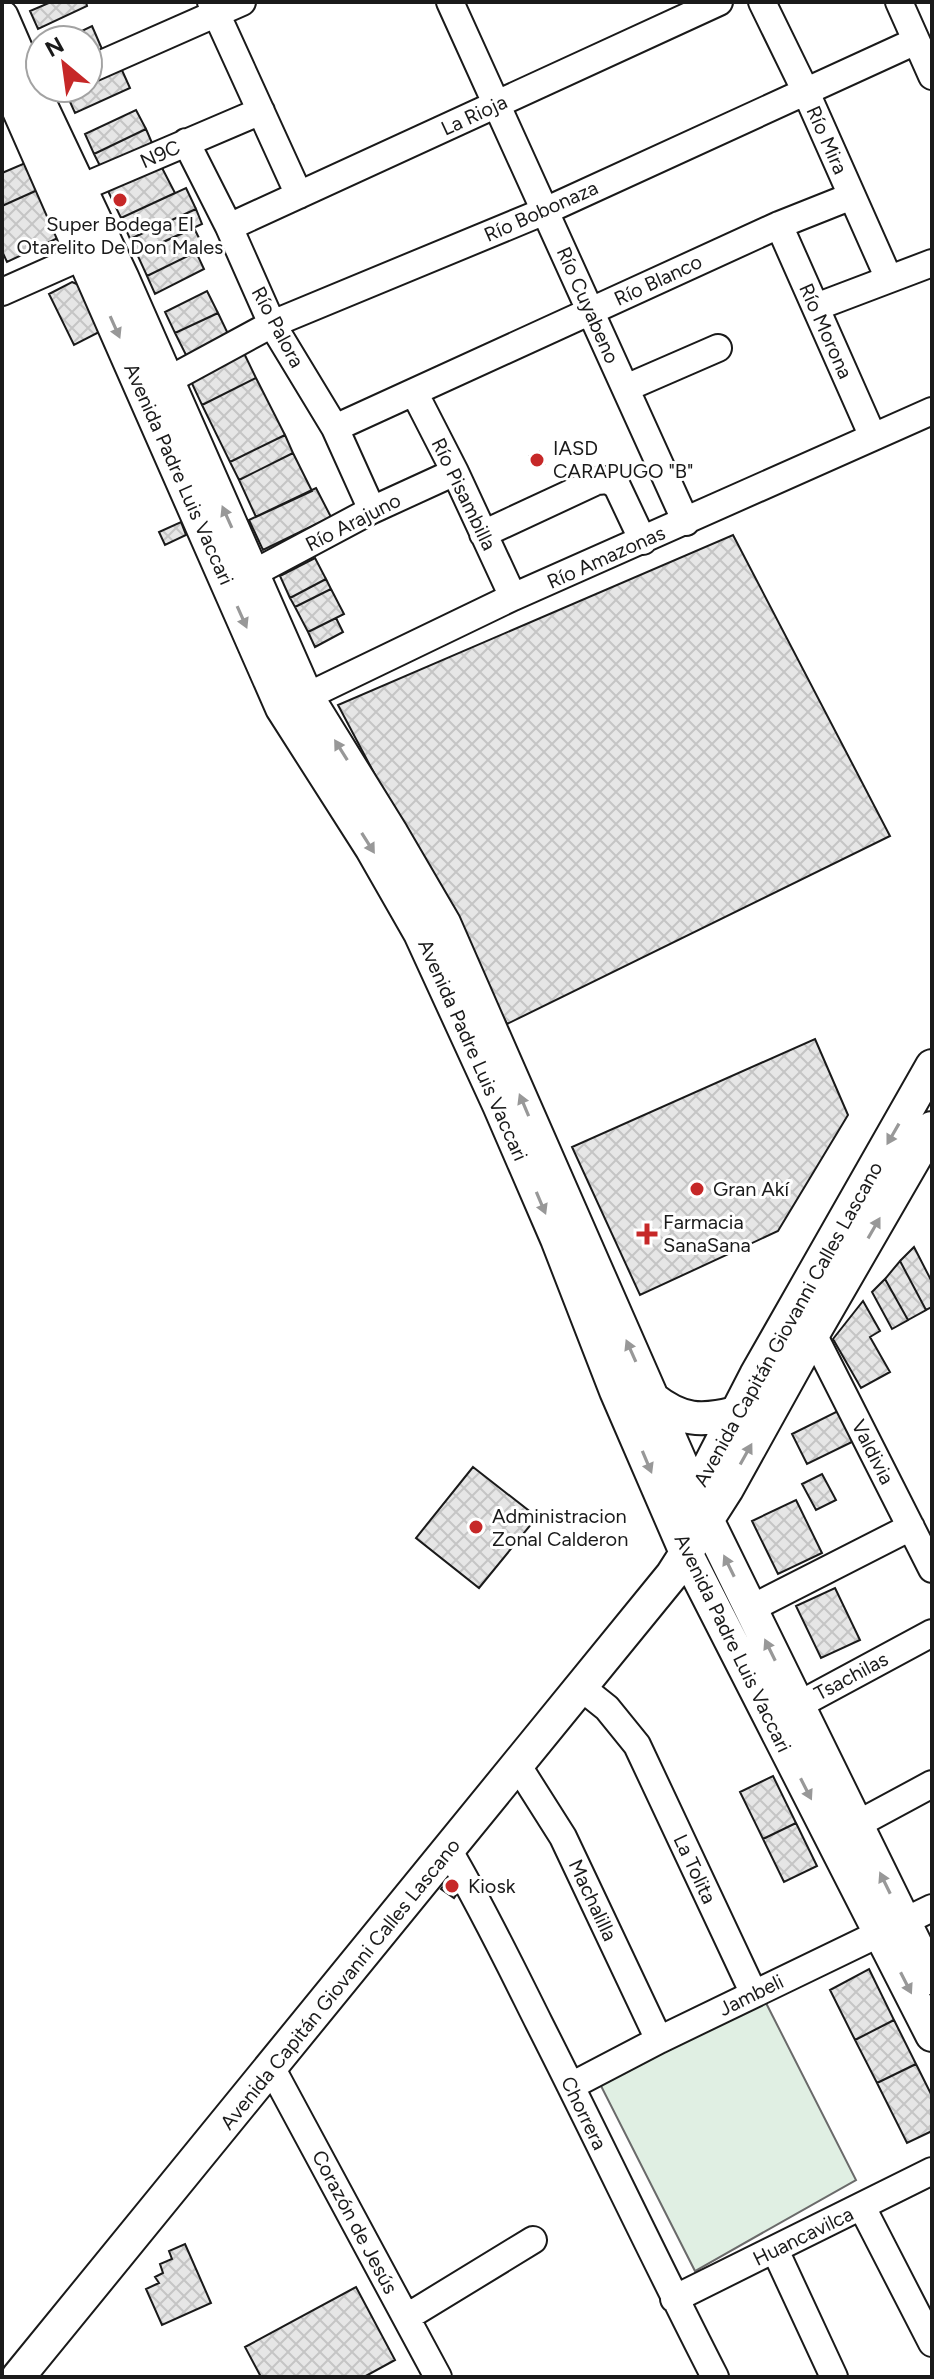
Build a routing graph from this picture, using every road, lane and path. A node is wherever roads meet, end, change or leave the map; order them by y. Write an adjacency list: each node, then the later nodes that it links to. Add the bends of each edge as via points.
1 (242, 2): 6 (street)
2 (450, 2): 16 (street, Río Cuyabeno)
3 (719, 2): 7 (street, La Rioja)
4 (762, 2): 14 (street, Río Mira)
5 (899, 2): 9 (street)
6 (214, 8): 11 (street); 17 (street)
7 (674, 11): 16 (street, La Rioja)
8 (2, 17): 10 (main road, Avenida Padre Luis Vaccari)
9 (916, 41): 13 (street); 14 (street, Río Bobonaza)
10 (24, 59)
11 (104, 62)
12 (2, 72): 19 (main road, Avenida Padre Luis Vaccari)
13 (932, 76)
14 (805, 90): 21 (street, Río Mira); 22 (street, Río Bobonaza)
15 (45, 104): 19 (main road, Avenida Padre Luis Vaccari)
16 (497, 104): 20 (street, La Rioja); 22 (street, Río Cuyabeno)
17 (261, 111): 18 (street, N9C); 20 (street)
18 (186, 142): 19 (street, N9C); 24 (street, Río Palora)
19 (69, 193): 25 (main road, Avenida Padre Luis Vaccari)
20 (299, 195): 24 (street, La Rioja)
21 (852, 196): 23 (street, Río Blanco); 27 (street, Río Mira)
22 (545, 211): 30 (street, Río Cuyabeno); 31 (street, Río Bobonaza)
23 (779, 225): 29 (street, Río Morona); 30 (street, Río Blanco)
24 (229, 227): 31 (street, Río Palora)
25 (96, 251): 28 (street); 33 (main road, Avenida Padre Luis Vaccari); 46 (main road, Avenida Padre Luis Vaccari, one-way to 46)
26 (932, 263): 27 (street)
27 (889, 279): 29 (street)
28 (2, 292)
29 (816, 307): 38 (street, Río Morona)
30 (591, 311): 34 (street, Río Cuyabeno); 35 (street, Río Blanco)
31 (272, 324): 33 (street, Río Bobonaza); 37 (street, Río Palora)
32 (718, 348): 34 (street)
33 (167, 381): 44 (main road, Avenida Padre Luis Vaccari, one-way to 33)
34 (626, 388): 41 (street, Río Cuyabeno)
35 (414, 392): 37 (street, Río Blanco); 39 (street, Río Pisambilla)
36 (932, 411): 38 (street, Río Amazonas)
37 (335, 428): 40 (street, Río Palora)
38 (873, 437): 41 (street, Río Amazonas)
39 (455, 472): 40 (street, Río Arajuno); 42 (street, Río Pisambilla)
40 (372, 510): 44 (street, Río Arajuno)
41 (686, 522): 43 (street, Río Amazonas)
42 (483, 534): 43 (street, via 608,480 617,486); 45 (street, Río Pisambilla)
43 (643, 541): 45 (street, Río Amazonas)
44 (252, 574): 46 (main road, Avenida Padre Luis Vaccari)
45 (513, 597): 46 (street, Río Amazonas)
46 (294, 702): 50 (main road, Avenida Padre Luis Vaccari, one-way to 46, via 444,923 392,834); 55 (main road, Avenida Padre Luis Vaccari, one-way to 55, via 420,933 557,1239)
47 (932, 1066): 51 (main road, Avenida Capitán Giovanni Calles Lascano, one-way to 51)
48 (932, 1128): 49 (main road, Avenida Capitán Giovanni Calles Lascano, one-way to 48)
49 (813, 1334): 53 (main road, Avenida Capitán Giovanni Calles Lascano, one-way to 49); 54 (street, Valdivia)
50 (652, 1398): 51 (main road, via 695,1419); 52 (main road, Avenida Padre Luis Vaccari)
51 (736, 1413): 52 (main road, Avenida Capitán Giovanni Calles Lascano)
52 (694, 1493): 53 (main road, Avenida Padre Luis Vaccari); 55 (main road, Avenida Capitán Giovanni Calles Lascano)
53 (707, 1522): 55 (main road, Avenida Capitán Giovanni Calles Lascano); 57 (main road, Avenida Padre Luis Vaccari, one-way to 53)
54 (911, 1527): 56 (street, Valdivia); 57 (street)
55 (682, 1544): 59 (main road, Avenida Capitán Giovanni Calles Lascano, via 660,1589); 60 (main road, Avenida Padre Luis Vaccari)
56 (932, 1569)
57 (750, 1609): 60 (main road, Avenida Padre Luis Vaccari, one-way to 57)
58 (932, 1633): 60 (street, Tsachilas)
59 (582, 1688): 61 (main road, Avenida Capitán Giovanni Calles Lascano); 67 (street, La Tolita, via 607,1708 637,1745)
60 (783, 1713): 63 (main road, Avenida Padre Luis Vaccari); 65 (main road, Avenida Padre Luis Vaccari, one-way to 65)
61 (518, 1766): 64 (main road, Avenida Capitán Giovanni Calles Lascano); 69 (street, Machalilla, via 563,1837)
62 (932, 1784): 63 (street)
63 (856, 1825): 65 (main road, Avenida Padre Luis Vaccari, one-way to 63)
64 (449, 1851): 70 (main road, Avenida Capitán Giovanni Calles Lascano); 71 (street, Chorrera)
65 (905, 1921): 66 (main road, Avenida Padre Luis Vaccari); 67 (street, Jambeli); 68 (main road, Avenida Padre Luis Vaccari, one-way to 68)
66 (932, 1978)
67 (754, 1994): 69 (street, Jambeli)
68 (932, 2035)
69 (659, 2040): 71 (street, Jambeli)
70 (271, 2067): 77 (street, Corazón de Jesús); 79 (main road, Avenida Capitán Giovanni Calles Lascano)
71 (571, 2086): 76 (street, Chorrera)
72 (932, 2171): 73 (street, Huancavilca)
73 (862, 2207): 75 (street, Huancavilca); 78 (street)
74 (533, 2240): 77 (street)
75 (775, 2250): 76 (street, Huancavilca); 82 (street)
76 (674, 2299): 81 (street, Chorrera)
77 (407, 2317): 80 (street, Corazón de Jesús)
78 (932, 2343)
79 (18, 2377)
80 (438, 2377)
81 (715, 2377)
82 (834, 2377)

